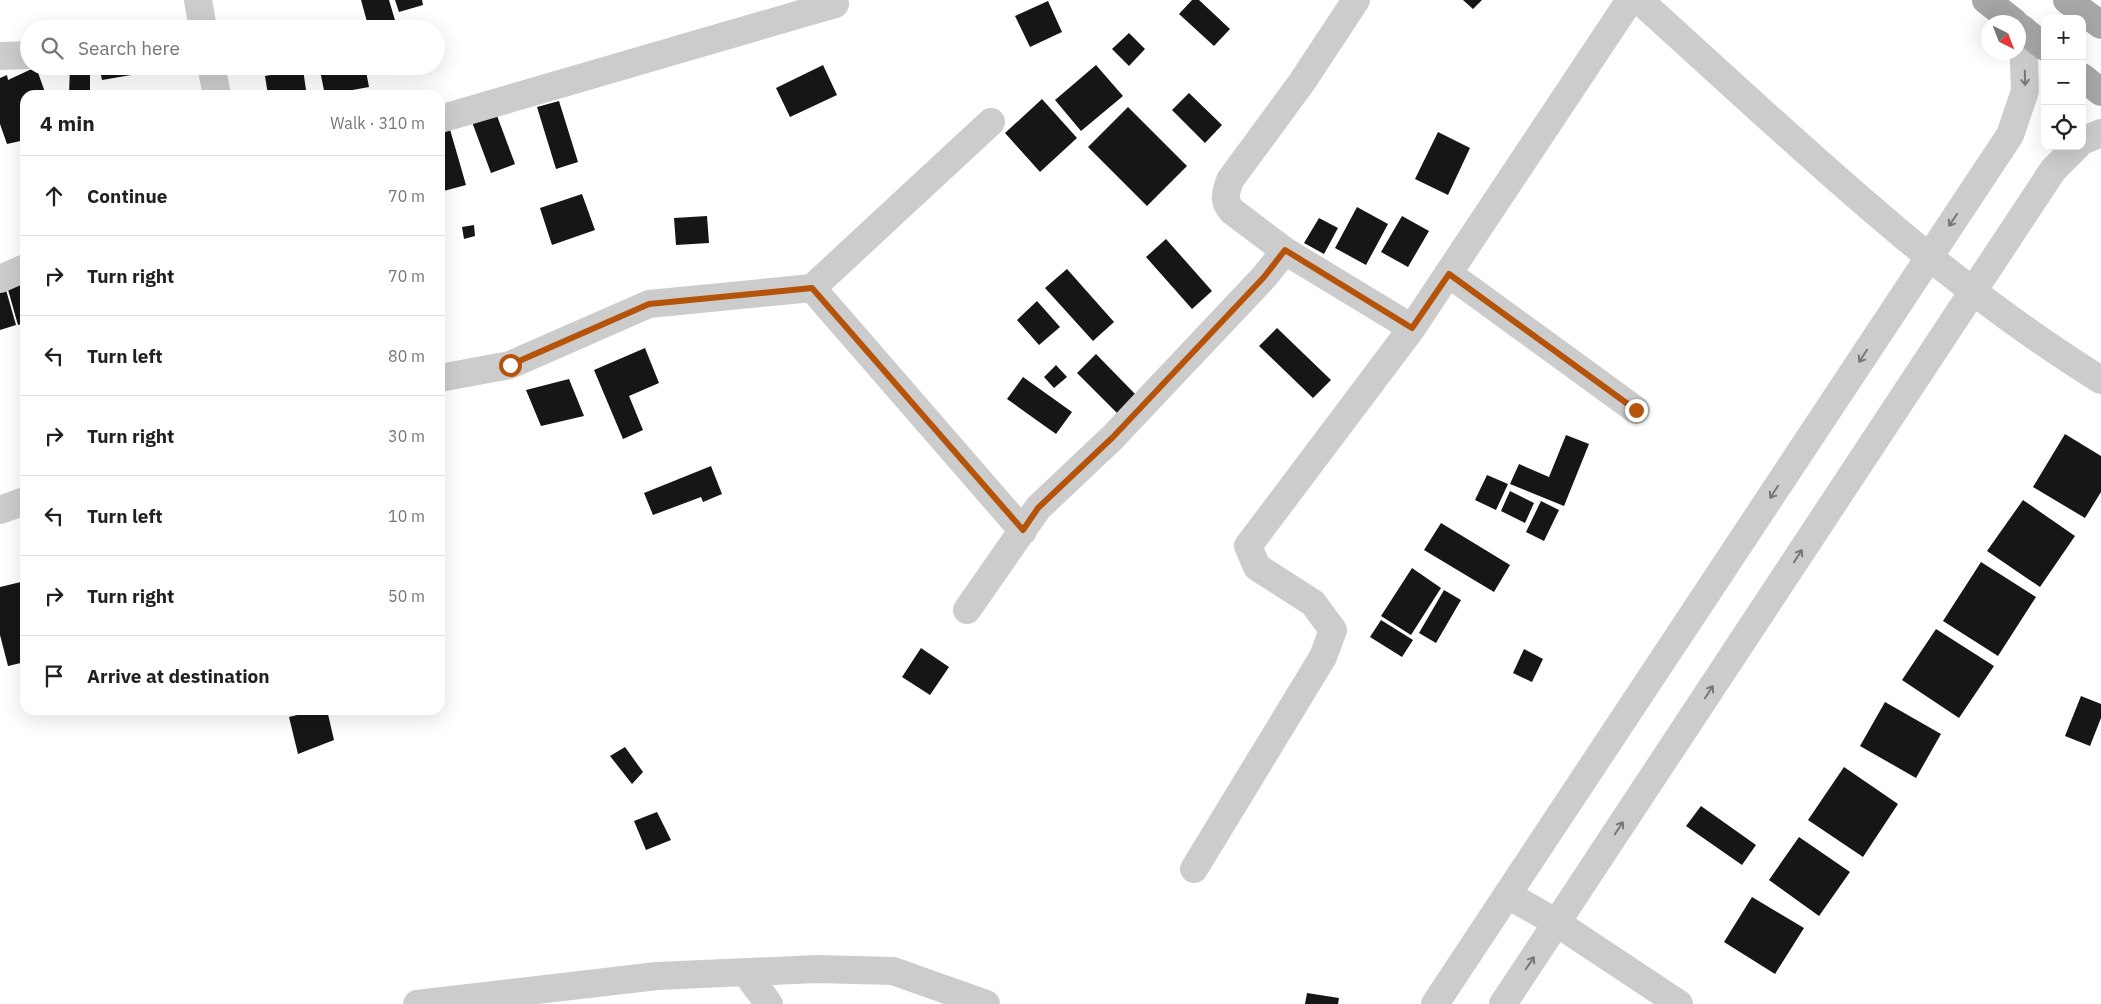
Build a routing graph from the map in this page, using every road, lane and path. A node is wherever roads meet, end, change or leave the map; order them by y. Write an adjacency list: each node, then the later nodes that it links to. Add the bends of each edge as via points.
1 (198, 0): 9 (street)
2 (1356, 0): 25 (street, via 1302,82 1230,180 1224,198 1232,211)
3 (1630, 0): 28 (street)
4 (1639, 0): 26 (street)
5 (1986, 0): 8 (main road)
6 (2067, 0): 10 (main road)
7 (835, 4): 20 (street)
8 (2004, 15)
9 (200, 20)
10 (2101, 25)
11 (2026, 32): 12 (main road)
12 (2041, 44)
13 (20, 55): 14 (street)
14 (0, 56)
15 (2022, 60): 26 (street, one-way to 26, via 2025,91 2010,135)
16 (213, 75): 18 (street)
17 (2086, 80): 19 (main road)
18 (216, 90)
19 (2101, 92)
20 (445, 118)
21 (991, 122): 30 (street)
22 (2101, 133): 23 (street)
23 (2086, 139)
24 (2073, 150): 31 (street, via 2053,170)
25 (1285, 250): 32 (street); 38 (street, via 1264,277 1113,437 1038,508)
26 (1928, 257): 31 (street); 41 (street, one-way to 41)
27 (20, 270): 29 (street)
28 (1449, 274): 32 (street); 35 (street)
29 (0, 279)
30 (812, 288): 33 (street, via 649,304 510,365); 38 (street)
31 (1973, 290): 34 (street, via 2050,348); 42 (street, one-way to 31)
32 (1412, 328): 40 (street, via 1248,546 1257,567 1314,603 1333,630 1323,657)
33 (445, 377)
34 (2101, 380)
35 (1636, 410)
36 (20, 503): 37 (street)
37 (0, 510)
38 (1023, 530): 39 (street)
39 (967, 610)
40 (1194, 869)
41 (1508, 895): 42 (street); 48 (street)
42 (1557, 923): 49 (street, one-way to 42); 50 (street)
43 (746, 973): 44 (street, via 657,976); 45 (street, via 817,969 893,971); 47 (street)
44 (529, 998): 46 (street)
45 (977, 1003)
46 (417, 1004)
47 (769, 1004)
48 (1435, 1004)
49 (1503, 1004)
50 (1679, 1004)

